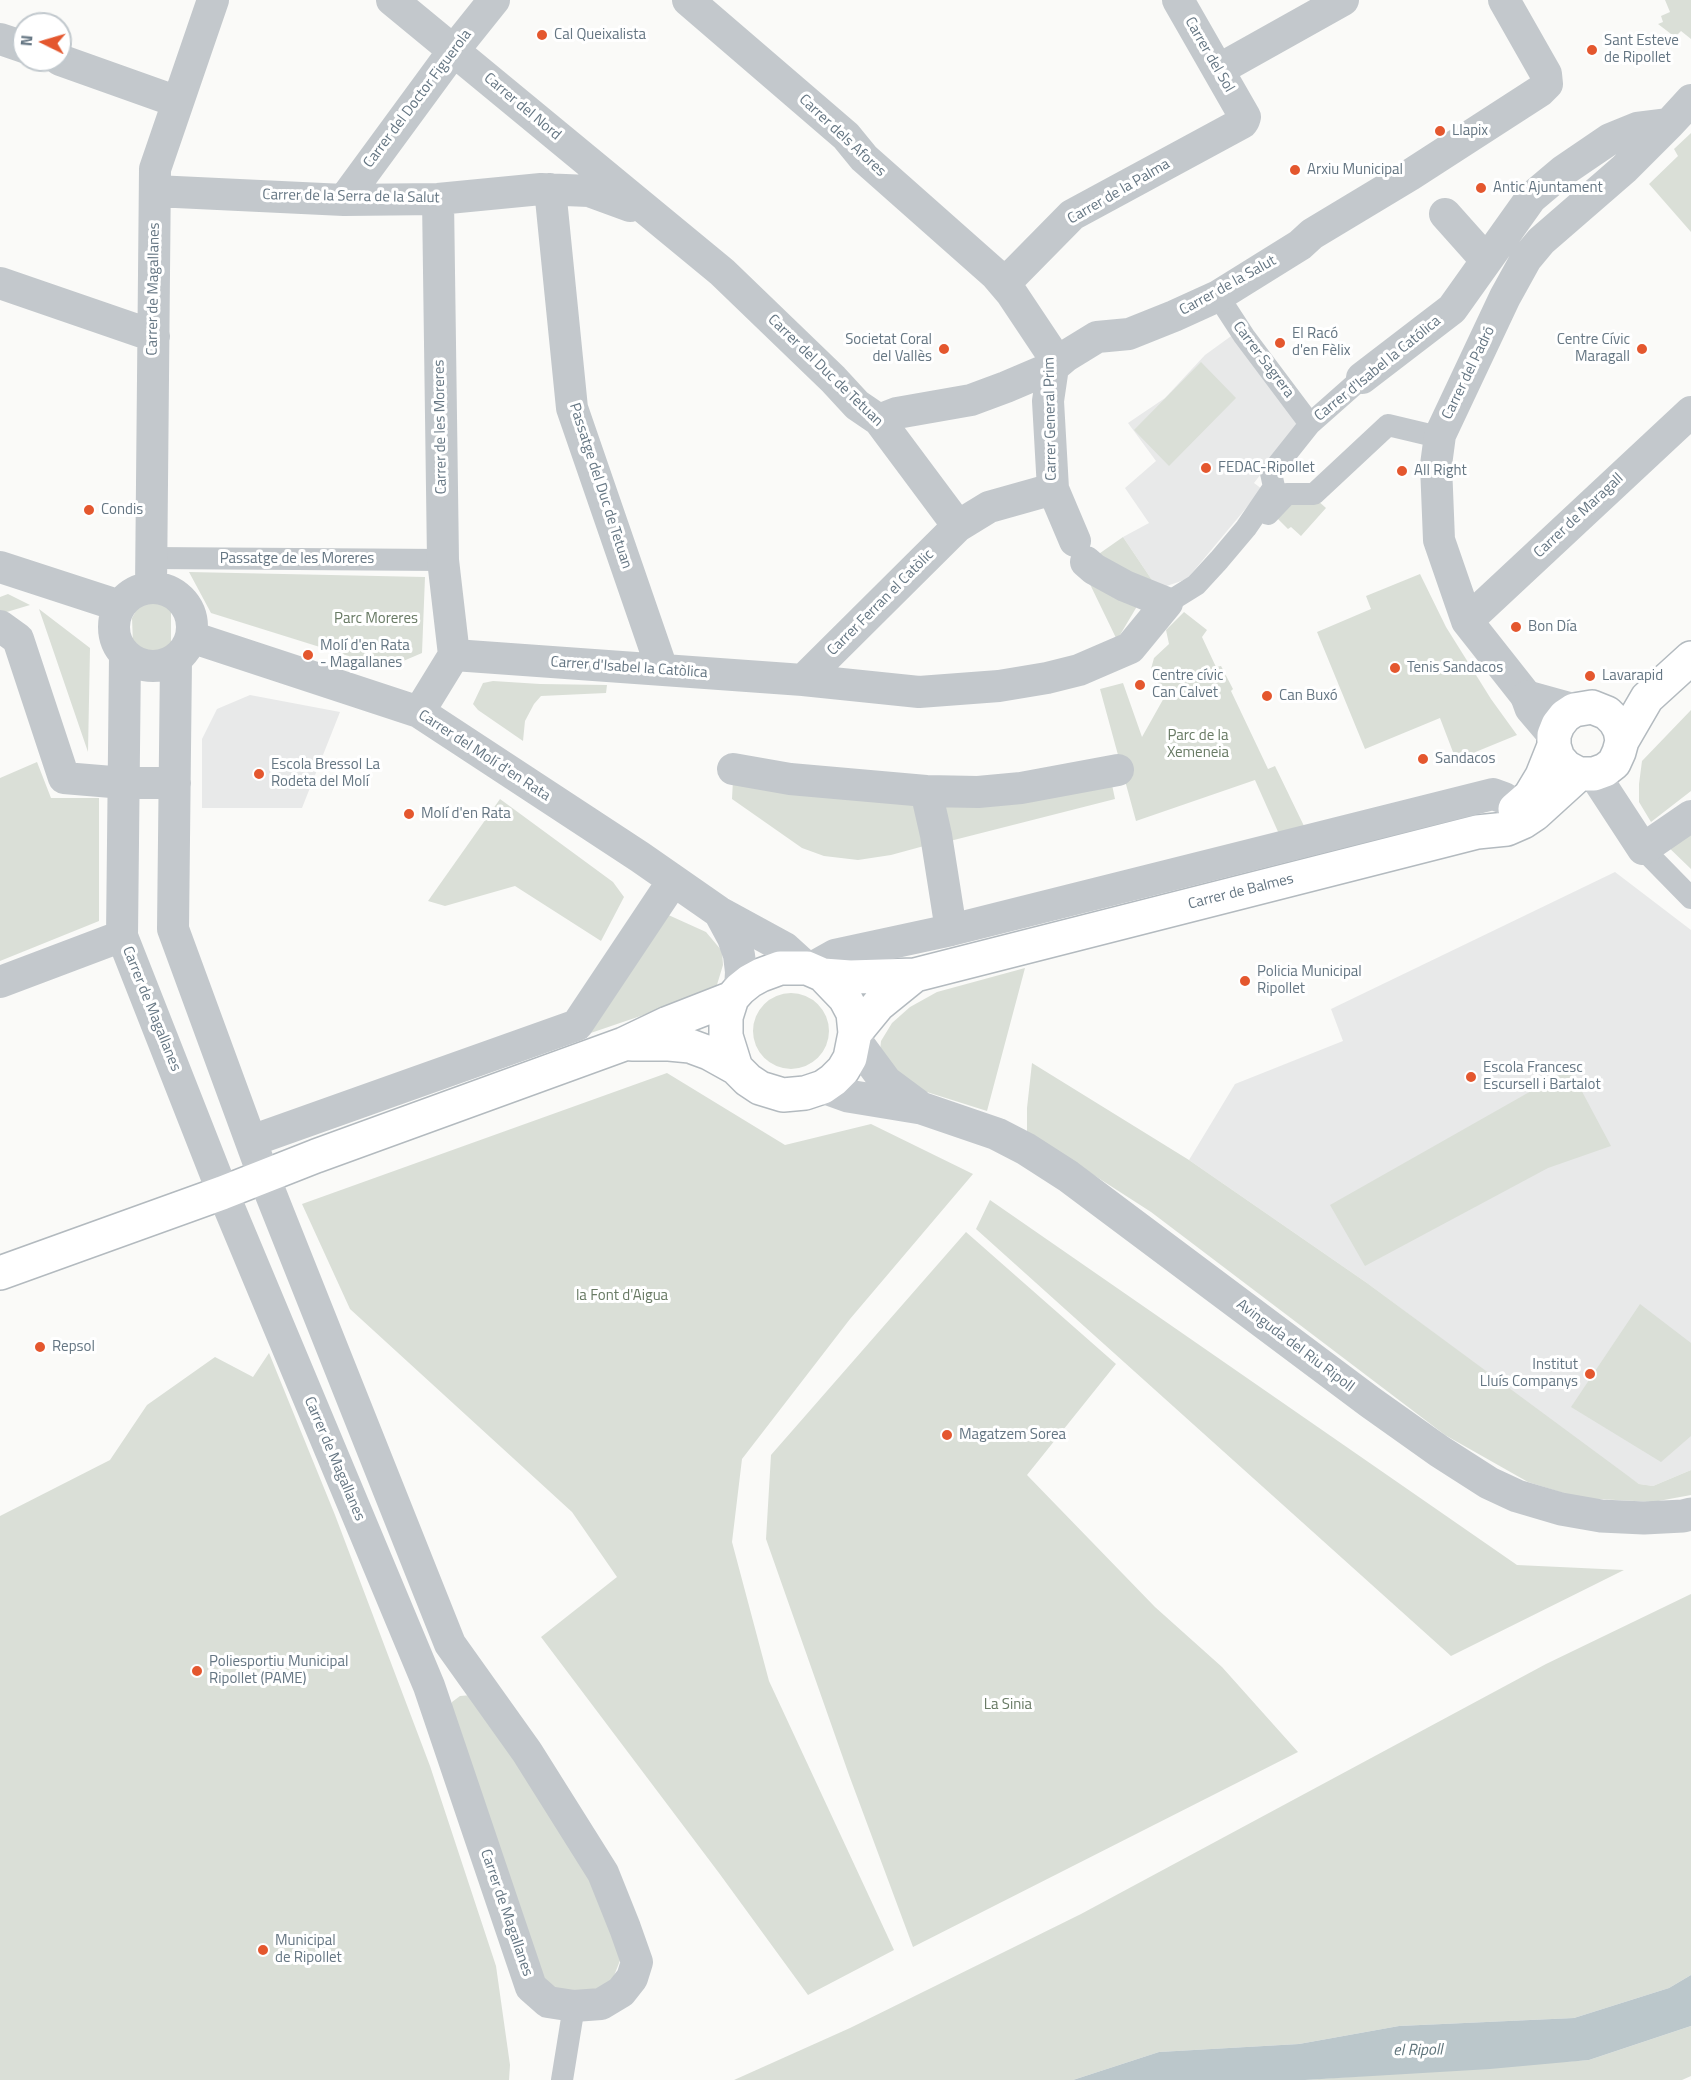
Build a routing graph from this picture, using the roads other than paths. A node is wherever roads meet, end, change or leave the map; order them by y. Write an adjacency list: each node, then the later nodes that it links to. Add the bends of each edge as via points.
1 (213, 0): 12 (street, Carrer de Magallanes)
2 (392, 0): 8 (street, Carrer del Nord)
3 (494, 0): 8 (street, Carrer del Doctor Figuerola)
4 (688, 0): 22 (street, Carrer dels Afores, via 846,136 864,158)
5 (1178, 0): 10 (street, Carrer del Sol)
6 (1343, 0): 10 (street)
7 (1504, 0): 24 (street, Carrer de la Salut, via 1546,74 1547,84)
8 (454, 50): 18 (street, Carrer del Doctor Figuerola); 19 (street, Carrer del Nord)
9 (72, 64): 12 (street)
10 (1218, 70): 13 (street, Carrer del Sol)
11 (1691, 100): 14 (street, Carrer del Padró)
12 (178, 102): 16 (street, Carrer de Magallanes, via 155,169)
13 (1241, 109): 22 (street, Carrer de la Palma, via 1245,117 1242,123 1072,215 1008,280)
14 (1669, 124): 21 (street, Carrer d'Isabel la Católica, via 1637,128 1610,139 1563,171 1531,198); 31 (street, Carrer del Padró, via 1526,259)
15 (550, 189): 17 (street, Carrer de la Serra de la Salut); 19 (street, Carrer de la Serra de la Salut, via 589,191); 46 (street, Passatge del Duc de Tetuan, via 572,408)
16 (155, 191): 18 (street, Carrer de la Serra de la Salut); 25 (street, Carrer de Magallanes)
17 (438, 199): 18 (street, Carrer de la Serra de la Salut); 35 (street, Carrer de les Moreres)
18 (344, 200)
19 (651, 214): 29 (street, Carrer del Duc de Tetuan, via 722,272 857,405)
20 (1445, 214): 21 (street)
21 (1486, 260): 27 (street, Carrer d'Isabel la Católica, via 1452,309)
22 (995, 274): 26 (street, Carrer General Prim, via 1046,343)
23 (0, 283): 25 (street)
24 (1218, 296): 26 (street, Carrer de la Salut, via 1129,333 1097,337); 30 (street, Carrer Sagrera)
25 (154, 336): 37 (street, Carrer de Magallanes)
26 (1053, 367): 29 (street, Carrer de la Salut, via 971,400 897,413); 32 (street, Carrer General Prim, via 1048,401)
27 (1362, 378): 30 (street, Carrer d'Isabel la Católica)
28 (1691, 412): 40 (street, Carrer de Maragall)
29 (879, 420): 33 (street, Carrer del Duc de Tetuan)
30 (1310, 424): 34 (street, Carrer d'Isabel la Católica, via 1271,473 1274,487)
31 (1440, 435): 34 (street, via 1388,425 1314,494 1287,494 1251,530); 40 (street, Carrer del Padró, via 1436,465 1439,540)
32 (1053, 489): 33 (street, via 989,507); 38 (street, Carrer General Prim, via 1080,552 1094,569)
33 (958, 526): 47 (street, Carrer Ferran el Catòlic)
34 (1246, 528): 38 (street, Carrer d'Isabel la Católica, via 1196,585)
35 (443, 560): 37 (street, Passatge de les Moreres); 43 (street, Carrer de les Moreres)
36 (5, 572): 39 (street)
37 (151, 573): 39 (street); 42 (street, via 163,589 176,595 189,610 193,625)
38 (1167, 603): 47 (street, Carrer d'Isabel la Católica, via 1130,648 1092,666 1047,678 919,692)
39 (120, 606): 44 (street, via 114,628)
40 (1467, 621): 48 (street, Carrer del Padró)
41 (0, 626): 57 (street, via 18,639 64,778)
42 (184, 648): 44 (street, via 166,665 148,667); 51 (street, Carrer del Molí d'en Rata); 58 (street, Carrer de Magallanes)
43 (454, 655): 46 (street, Carrer d'Isabel la Catòlica); 51 (street)
44 (125, 656): 57 (street, Carrer de Magallanes)
45 (1691, 658): 49 (main road)
46 (662, 669): 47 (street, Carrer d'Isabel la Catòlica)
47 (803, 680)
48 (1527, 697): 50 (street); 52 (street, Carrer del Padró)
49 (1647, 698): 50 (main road); 53 (main road)
50 (1586, 709): 52 (main road, via 1565,716); 53 (main road, via 1607,713 1620,730)
51 (419, 712): 64 (street, Carrer del Molí d'en Rata)
52 (1554, 741): 56 (main road, via 1558,758); 60 (main road, via 1542,776)
53 (1622, 741): 56 (main road, via 1614,763)
54 (733, 769): 59 (street, via 790,779)
55 (1118, 770): 59 (street, via 1021,788)
56 (1577, 780): 62 (main road, Carrer de Balmes, via 1523,822 1507,829); 63 (street)
57 (124, 783): 58 (street); 68 (street, Carrer de Magallanes)
58 (175, 783): 78 (street, Carrer de Magallanes, via 173,929)
59 (926, 791): 67 (street)
60 (1517, 808): 62 (main road); 67 (street, via 1493,794)
61 (1691, 816): 63 (street)
62 (1478, 832): 70 (main road, Carrer de Balmes)
63 (1642, 849): 65 (street)
64 (673, 881): 66 (street, Carrer del Molí d'en Rata); 78 (street, via 577,1025)
65 (1691, 898)
66 (720, 912): 69 (street, Carrer del Molí d'en Rata, via 786,948); 72 (street, via 739,955 741,972)
67 (951, 930): 69 (street, via 835,955)
68 (122, 936): 71 (street); 80 (street, Carrer de Magallanes)
69 (813, 971): 70 (main road, via 850,977); 72 (main road, via 780,968 761,975); 73 (main road, via 845,998 853,1013)
70 (915, 975): 73 (main road, via 878,1005)
71 (0, 982)
72 (736, 994): 74 (main road); 75 (main road, via 726,1017 726,1036)
73 (855, 1036): 76 (main road, via 843,1070); 77 (street, Avinguda del Riu Ripoll, via 886,1082)
74 (624, 1044): 75 (main road, via 690,1046); 79 (main road)
75 (736, 1068): 76 (main road, via 760,1088 783,1095 805,1094)
76 (823, 1087): 77 (street, Avinguda del Riu Ripoll)
77 (921, 1108): 82 (street, Avinguda del Riu Ripoll, via 997,1134 1060,1170 1370,1402 1489,1483 1561,1509 1601,1516)
78 (251, 1141): 79 (street, Carrer de Magallanes)
79 (264, 1177): 80 (main road); 83 (street, Carrer de Magallanes, via 450,1644 527,1752 603,1873 625,1928 637,1962 632,1978 621,1992 601,2004)
80 (223, 1193): 81 (main road); 83 (street, Carrer de Magallanes, via 429,1686 531,1987 548,2002)
81 (0, 1273)
82 (1691, 1514)
83 (573, 2006): 84 (street)
84 (562, 2080)

